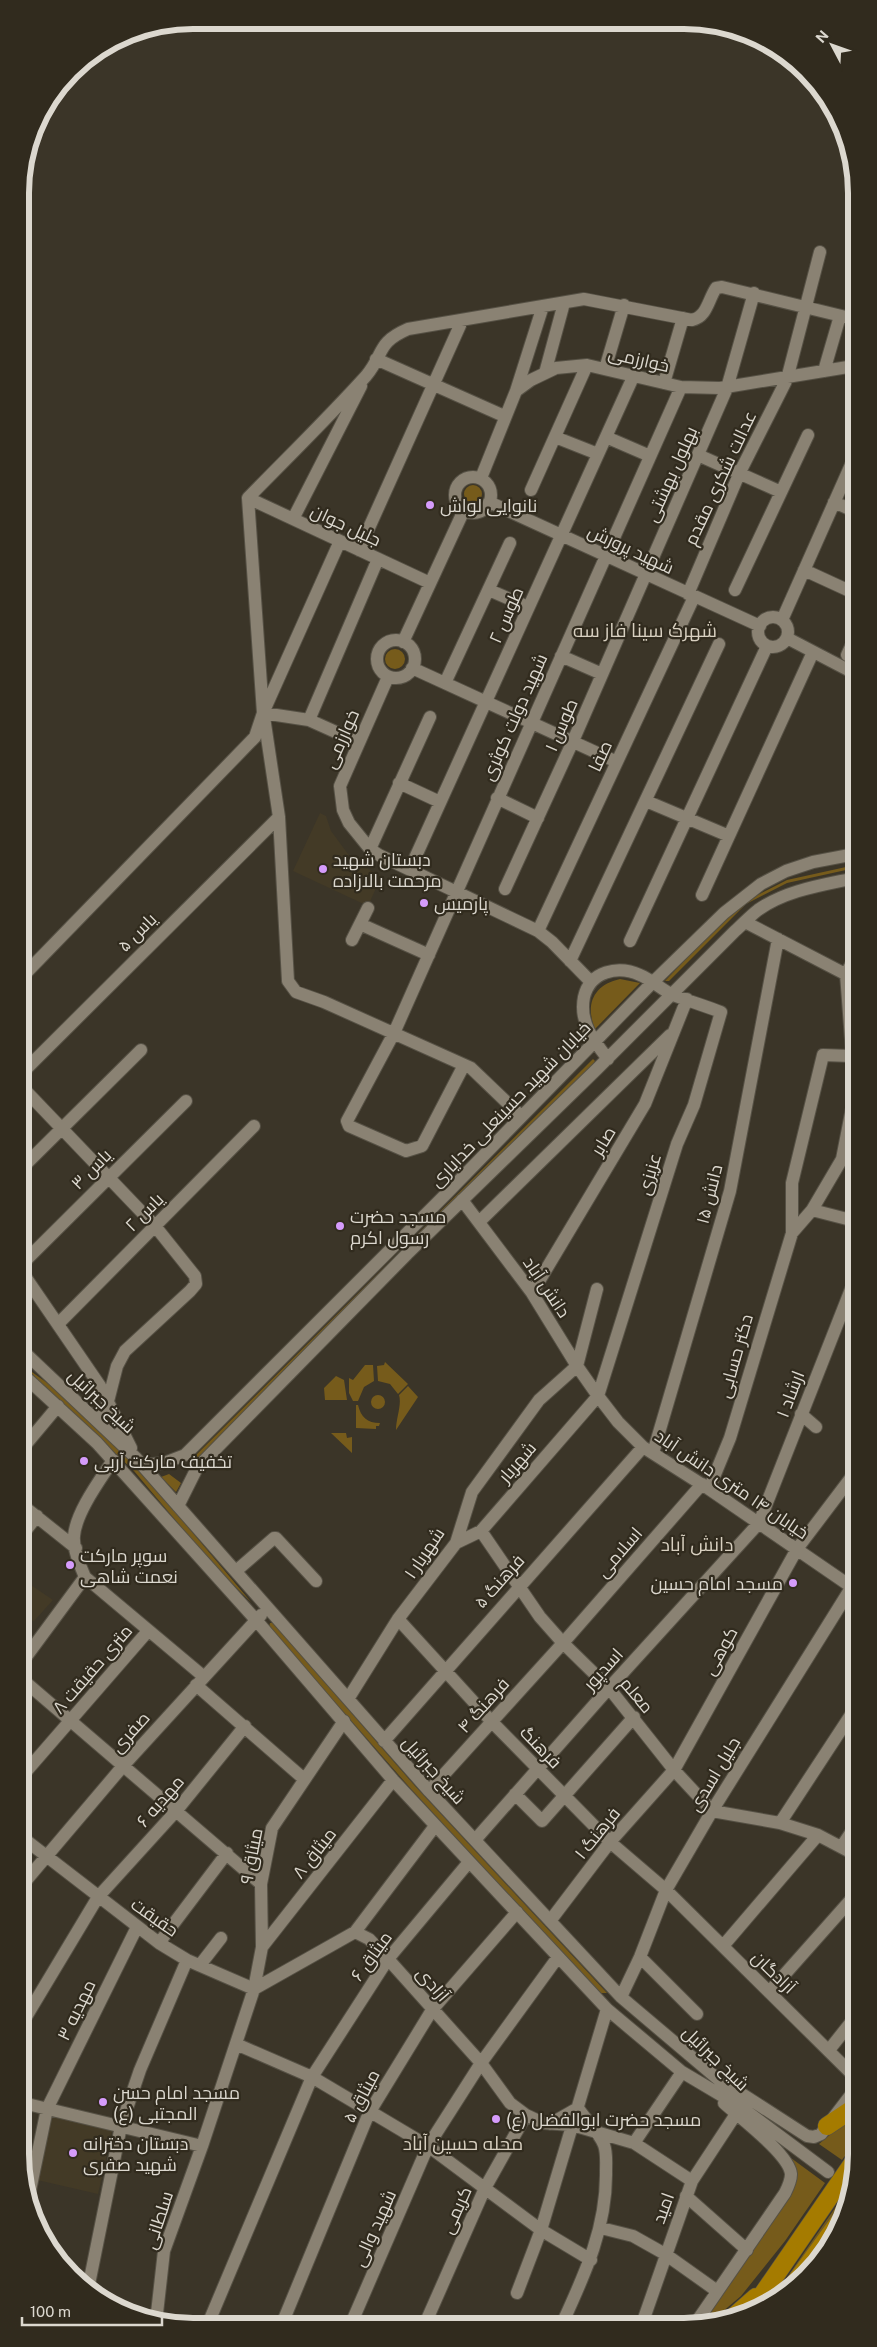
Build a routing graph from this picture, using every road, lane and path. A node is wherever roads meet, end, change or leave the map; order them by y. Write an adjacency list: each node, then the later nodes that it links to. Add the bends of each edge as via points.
1 (820, 252): 6 (street, عدالت شکری مقدم)
2 (754, 293): 6 (street); 8 (street, via 716,288 704,314 698,319); 23 (street, بهلول بهشتی)
3 (564, 303): 4 (street, via 584,299); 5 (street); 16 (street)
4 (624, 305): 8 (street); 13 (street)
5 (543, 306): 10 (street); 24 (street)
6 (805, 307): 7 (street); 19 (street, عدالت شکری مقدم)
7 (840, 316): 9 (street); 15 (street)
8 (683, 318): 20 (street)
9 (848, 318)
10 (462, 321): 11 (street, via 408,329 391,336); 21 (street)
11 (376, 359): 17 (street); 21 (street)
12 (586, 365): 13 (street, خوارزمی); 16 (street, خوارزمی, via 562,366); 27 (street)
13 (605, 369): 18 (street, خوارزمی)
14 (848, 370): 15 (street, خوارزمی)
15 (824, 371): 19 (street, خوارزمی)
16 (545, 373): 24 (street, خوارزمی)
17 (367, 374): 37 (street); 42 (street)
18 (634, 375): 20 (street, خوارزمی); 28 (street, طوس ۲)
19 (787, 378): 23 (street, خوارزمی); 33 (street, عدالت شکری مقدم)
20 (664, 383): 22 (street, خوارزمی)
21 (434, 385): 25 (street); 46 (street)
22 (681, 387): 23 (street, خوارزمی); 31 (street, شهید دولت کوثری)
23 (727, 388): 30 (street, بهلول بهشتی)
24 (516, 391): 25 (street)
25 (504, 416): 34 (street)
26 (808, 435): 36 (street)
27 (555, 437): 29 (street); 35 (street)
28 (606, 437): 29 (street, طوس ۲); 31 (street)
29 (598, 454): 43 (street, طوس ۲)
30 (698, 454): 33 (street); 50 (street, بهلول بهشتی)
31 (650, 456): 47 (street, شهید دولت کوثری)
32 (848, 471): 39 (street)
33 (740, 472): 36 (street); 55 (street, عدالت شکری مقدم)
34 (480, 478): 38 (street, via 490,491); 41 (street, via 468,477 456,489 456,501)
35 (531, 490)
36 (781, 492): 53 (street)
37 (248, 498): 42 (street, جلیل جوان); 71 (street)
38 (489, 502): 41 (street, via 476,512); 43 (street, شهید پرورش)
39 (834, 502): 40 (street); 49 (street)
40 (848, 508)
41 (464, 510): 51 (street)
42 (293, 519): 44 (street, جلیل جوان)
43 (561, 536): 47 (street, شهید پرورش); 56 (street, طوس ۲)
44 (340, 541): 46 (street, جلیل جوان); 71 (street)
45 (510, 543): 52 (street)
46 (359, 550): 48 (street, جلیل جوان)
47 (605, 556): 50 (street, شهید پرورش); 64 (street, شهید دولت کوثری)
48 (378, 559): 51 (street, جلیل جوان); 73 (street)
49 (804, 570): 54 (street); 57 (street)
50 (646, 574): 55 (street, شهید پرورش); 67 (street, طوس ۱)
51 (430, 583): 60 (street)
52 (489, 590): 56 (street); 69 (street)
53 (735, 590)
54 (848, 591)
55 (691, 595): 58 (street, شهید پرورش); 77 (street, صفا)
56 (528, 608): 70 (street, طوس ۲)
57 (782, 620): 58 (street, via 772,618); 59 (street, via 787,628)
58 (760, 626): 62 (street, via 760,639)
59 (787, 638): 62 (street, via 781,645); 63 (street)
60 (403, 642): 65 (street, via 414,653); 68 (street, via 388,642 379,650 377,663)
61 (719, 644): 80 (street)
62 (767, 646): 84 (street)
63 (813, 652): 66 (street); 85 (street)
64 (560, 656): 67 (street); 74 (street, شهید دولت کوثری)
65 (412, 668): 68 (street, via 401,678); 69 (street)
66 (848, 670)
67 (602, 674): 75 (street, طوس ۱)
68 (388, 677): 76 (street, خوارزمی)
69 (445, 683): 70 (street)
70 (486, 702): 74 (street); 81 (street, طوس ۲)
71 (263, 713): 73 (street); 82 (street); 102 (street, via 255,737)
72 (430, 717): 78 (street)
73 (309, 720): 76 (street)
74 (531, 722): 75 (street); 79 (street, شهید دولت کوثری)
75 (573, 741): 77 (street); 83 (street, طوس ۱)
76 (358, 742): 86 (street, خوارزمی, via 340,786 341,800 349,823)
77 (617, 762): 96 (street, صفا)
78 (399, 784): 81 (street); 86 (street)
79 (497, 798): 83 (street); 91 (street, شهید دولت کوثری)
80 (646, 801): 84 (street); 101 (street)
81 (440, 802): 88 (street, طوس ۲)
82 (279, 817): 109 (street, via 288,981 296,992); 115 (street, یاس ۵)
83 (538, 818): 90 (street, طوس ۱)
84 (686, 819): 85 (street); 99 (street)
85 (729, 836): 92 (street)
86 (370, 849): 88 (street, خوارزمی)
87 (848, 855): 105 (street, خیابان شهید حسینعلی خدایاری, via 813,862 761,884 724,913)
88 (410, 870): 91 (street, خوارزمی)
89 (848, 880): 94 (street, خیابان شهید حسینعلی خدایاری, via 782,898 758,910)
90 (505, 889)
91 (455, 891): 96 (street, خوارزمی); 100 (street, شهید دولت کوثری)
92 (702, 894)
93 (368, 908): 95 (street)
94 (745, 922): 97 (street); 106 (street, خیابان شهید حسینعلی خدایاری)
95 (360, 924): 98 (street); 100 (street)
96 (538, 931): 101 (street, خوارزمی)
97 (778, 939): 103 (street); 146 (street, دانش ۱۵, via 730,1192)
98 (352, 940)
99 (630, 941)
100 (429, 955): 109 (street, شهید دولت کوثری)
101 (570, 961): 104 (street, خوارزمی)
102 (29, 970)
103 (848, 976)
104 (590, 981): 105 (street, via 598,975 617,972 640,975); 110 (street, via 583,1017)
105 (652, 983): 106 (street, عزیزی); 110 (street, خیابان شهید حسینعلی خدایاری)
106 (672, 994): 107 (street, عزیزی); 113 (street, خیابان شهید حسینعلی خدایاری)
107 (687, 999): 108 (street, صابر); 139 (street, عزیزی, via 721,1012 694,1105 677,1144)
108 (674, 1031): 127 (street); 133 (street, صابر, via 645,1104)
109 (394, 1033): 114 (street); 114 (street, شهید دولت کوثری, via 347,1121 353,1129 406,1152 422,1146)
110 (595, 1042): 113 (street); 118 (street, خیابان شهید حسینعلی خدایاری)
111 (141, 1050): 120 (street)
112 (848, 1056): 129 (street, دکتر حسابی, via 823,1055 792,1183)
113 (608, 1059): 124 (street, خیابان شهید حسینعلی خدایاری)
114 (464, 1065): 118 (street)
115 (29, 1066)
116 (29, 1095): 120 (street)
117 (186, 1101): 123 (street, یاس ۳)
118 (521, 1116): 147 (street, خیابان شهید حسینعلی خدایاری)
119 (254, 1126): 128 (street, یاس ۲)
120 (61, 1128): 122 (street); 123 (street)
121 (848, 1128): 125 (street, دکتر حسابی, via 842,1159)
122 (29, 1161)
123 (108, 1178): 128 (street); 130 (street, یاس ۳)
124 (462, 1200): 127 (street, دانش آباد); 150 (street, خیابان شهید حسینعلی خدایاری)
125 (812, 1210): 126 (street); 129 (street, دکتر حسابی)
126 (848, 1219)
127 (479, 1222): 133 (street, دانش آباد)
128 (155, 1226): 135 (street, یاس ۲); 140 (street, via 195,1276 196,1284 125,1352 117,1366)
129 (792, 1233): 152 (street, دکتر حسابی, via 730,1438)
130 (29, 1257)
131 (29, 1282): 135 (street)
132 (596, 1289): 137 (street)
133 (532, 1292): 137 (street, دانش آباد)
134 (848, 1297): 142 (street, ارشاد ۱)
135 (58, 1324): 140 (street)
136 (29, 1358): 143 (street, شیخ جبرائیل)
137 (577, 1366): 139 (street, دانش آباد); 159 (street, شهریار ۱, via 539,1400 472,1492)
138 (29, 1380): 141 (street, شیخ جبرائیل)
139 (598, 1396): 146 (street, خیابان ۱۴ متری دانش آباد, via 618,1422); 158 (street, شهریار)
140 (108, 1402): 143 (street, via 101,1413); 149 (street)
141 (58, 1406): 145 (street); 148 (street, شیخ جبرائیل)
142 (801, 1414): 144 (street); 156 (street, ارشاد ۱)
143 (92, 1416): 149 (street, شیخ جبرائیل)
144 (816, 1428)
145 (29, 1441)
146 (648, 1450): 152 (street, خیابان ۱۴ متری دانش آباد); 166 (street, فرهنگ ۵)
147 (185, 1455): 149 (street, خیابان شهید حسینعلی خدایاری, via 164,1463); 150 (street, via 187,1462)
148 (113, 1460): 160 (street, via 84,1507 74,1536); 169 (street, شیخ جبرائیل)
149 (139, 1461): 153 (street, شیخ جبرائیل)
150 (197, 1468): 153 (street, خیابان شهید حسینعلی خدایاری)
151 (848, 1482): 161 (street, کوهی)
152 (706, 1487): 156 (street, خیابان ۱۴ متری دانش آباد); 172 (street, اسلامی)
153 (178, 1506): 162 (street, شیخ جبرائیل)
154 (29, 1510): 155 (street)
155 (37, 1516): 157 (street); 160 (street)
156 (760, 1523): 161 (street, خیابان ۱۴ متری دانش آباد); 177 (street, اسدپور)
157 (29, 1526)
158 (481, 1530): 159 (street, شهریار); 166 (street, معلم)
159 (456, 1543): 170 (street, شهریار ۱)
160 (76, 1548): 163 (street)
161 (798, 1548): 165 (street, خیابان ۱۴ متری دانش آباد); 189 (street, کوهی)
162 (236, 1571): 164 (street, via 276,1538); 168 (street, شیخ جبرائیل)
163 (85, 1577): 171 (street); 173 (street)
164 (316, 1581)
165 (848, 1581)
166 (519, 1585): 172 (street, معلم, via 540,1617); 174 (street, فرهنگ ۵)
167 (848, 1595): 196 (street, جلیل اسدی)
168 (268, 1608): 169 (street, صفری); 178 (street, شیخ جبرائیل)
169 (256, 1620): 175 (street, صفری); 181 (street, شیخ جبرائیل)
170 (398, 1620): 174 (street, فرهنگ); 178 (street, شهریار ۱)
171 (148, 1632): 175 (street); 182 (street, ۸ متری حقیقت)
172 (563, 1643): 177 (street, معلم); 183 (street, فرهنگ ۴)
173 (29, 1653)
174 (445, 1670): 183 (street, فرهنگ); 185 (street, فرهنگ ۵)
175 (200, 1681): 184 (street); 186 (street, صفری)
176 (29, 1685): 182 (street)
177 (609, 1688): 179 (street, معلم); 188 (street, اسدپور)
178 (348, 1699): 185 (street, شیخ جبرائیل)
179 (634, 1717): 189 (street, معلم); 194 (street)
180 (848, 1719): 197 (street)
181 (344, 1720): 190 (street, میثاق ۹); 191 (street, شیخ جبرائیل)
182 (70, 1721): 186 (street); 187 (street, ۸ متری حقیقت)
183 (492, 1722): 188 (street, فرهنگ); 192 (street, فرهنگ ۴)
184 (245, 1726): 190 (street); 195 (street, مهدیه ۶)
185 (384, 1741): 192 (street, شیخ جبرائیل)
186 (123, 1766): 195 (street); 207 (street, صفری)
187 (29, 1768)
188 (538, 1769): 193 (street, اسدپور); 194 (street, فرهنگ)
189 (674, 1770): 196 (street, معلم); 202 (street, فرهنگ ۱)
190 (304, 1779): 210 (street, میثاق ۹, via 272,1828)
191 (393, 1780): 198 (street, شیخ جبرائیل); 221 (street, میثاق ۸)
192 (428, 1791): 201 (street, شیخ جبرائیل)
193 (515, 1794): 194 (street, via 542,1821); 201 (street, اسدپور)
194 (564, 1795): 202 (street, فرهنگ)
195 (176, 1810): 206 (street); 212 (street, مهدیه ۶)
196 (712, 1810): 197 (street); 211 (street, جلیل اسدی)
197 (780, 1823): 199 (street)
198 (435, 1826): 208 (street, شیخ جبرائیل); 217 (street)
199 (818, 1835): 204 (street); 220 (street)
200 (848, 1837): 204 (street)
201 (474, 1840): 215 (street, شیخ جبرائیل)
202 (610, 1842): 211 (street, فرهنگ); 215 (street, فرهنگ ۱)
203 (29, 1843): 207 (street, حقیقت)
204 (842, 1846): 205 (street)
205 (848, 1850)
206 (227, 1853): 210 (street); 219 (street)
207 (46, 1857): 209 (street, صفری); 212 (street, حقیقت)
208 (469, 1862): 214 (street, شیخ جبرائیل); 224 (street, میثاق ۶)
209 (29, 1877)
210 (262, 1884): 221 (street, میثاق ۹)
211 (666, 1890): 220 (street, آزادگان); 223 (street, جلیل اسدی)
212 (98, 1897): 216 (street, حقیقت); 232 (street, مهدیه ۶)
213 (848, 1903): 228 (street)
214 (517, 1912): 222 (street, شیخ جبرائیل); 230 (street, میثاق ۵)
215 (550, 1920): 229 (street, شیخ جبرائیل)
216 (137, 1927): 219 (street, حقیقت); 245 (street, مهدیه ۳)
217 (355, 1932): 224 (street, آزادی, via 369,1939); 227 (street)
218 (221, 1938): 226 (street)
219 (159, 1943): 225 (street, حقیقت)
220 (723, 1946): 228 (street, آزادگان)
221 (262, 1947): 227 (street, میثاق ۹)
222 (558, 1957): 231 (street, شیخ جبرائیل); 237 (street, شهید والی)
223 (640, 1957): 229 (street, جلیل اسدی); 233 (street)
224 (388, 1959): 230 (street, آزادی); 240 (street, میثاق ۶)
225 (187, 1960): 226 (street, حقیقت); 252 (street, via 140,2070)
226 (200, 1965): 227 (street, حقیقت)
227 (254, 1989): 235 (street, سلطانی)
228 (769, 1992): 236 (street, آزادگان)
229 (621, 1997): 241 (street, شیخ جبرائیل)
230 (432, 2010): 237 (street, آزادی); 248 (street, میثاق ۵)
231 (607, 2010): 239 (street, شیخ جبرائیل); 244 (street)
232 (29, 2012)
233 (697, 2014)
234 (848, 2026): 236 (street)
235 (236, 2044): 240 (street); 256 (street, سلطانی)
236 (829, 2050): 238 (street, آزادگان)
237 (481, 2063): 249 (street, آزادی, via 510,2103); 257 (street, شهید والی)
238 (848, 2070)
239 (682, 2072): 246 (street, شیخ جبرائیل); 255 (street)
240 (312, 2077): 248 (street); 277 (street, میثاق ۶)
241 (719, 2080): 246 (street, شیخ جبرائیل); 253 (street, via 807,2136 821,2134)
242 (848, 2097): 253 (street)
243 (29, 2104): 245 (street)
244 (578, 2108): 250 (street); 251 (street); 254 (street)
245 (47, 2109): 252 (street); 261 (street, مهدیه ۳)
246 (739, 2110): 259 (street); 260 (street, امید); 266 (street, via 787,2162 791,2174 789,2183)
247 (848, 2111): 253 (highway)
248 (370, 2113): 257 (street); 278 (street, میثاق ۵)
249 (526, 2115): 250 (street, آزادی); 262 (street, کریمی)
250 (549, 2124): 251 (street, آزادی)
251 (572, 2125): 254 (street, آزادی); 265 (street)
252 (121, 2126): 256 (street); 269 (street)
253 (826, 2126)
254 (594, 2132): 255 (street, آزادی); 264 (street, via 605,2147 606,2159 607,2185)
255 (634, 2143): 260 (street, آزادی)
256 (202, 2146): 275 (street, سلطانی, via 164,2251)
257 (428, 2146): 262 (street); 279 (street, شهید والی)
258 (847, 2171): 270 (highway)
259 (828, 2172)
260 (692, 2181): 263 (street, امید)
261 (32, 2183)
262 (485, 2188): 265 (street); 280 (street, کریمی)
263 (686, 2196): 266 (street); 267 (street, امید)
264 (601, 2228): 267 (street, via 633,2236); 268 (street)
265 (542, 2230): 268 (street); 271 (street)
266 (747, 2250): 272 (street)
267 (665, 2254): 272 (street); 282 (street, امید)
268 (591, 2260): 281 (street)
269 (90, 2281)
270 (764, 2290): 273 (highway); 274 (highway)
271 (517, 2292)
272 (717, 2292): 276 (street)
273 (758, 2300)
274 (745, 2307)
275 (157, 2314)
276 (700, 2317)
277 (211, 2318)
278 (285, 2318)
279 (354, 2318)
280 (428, 2318)
281 (565, 2318)
282 (644, 2318)

